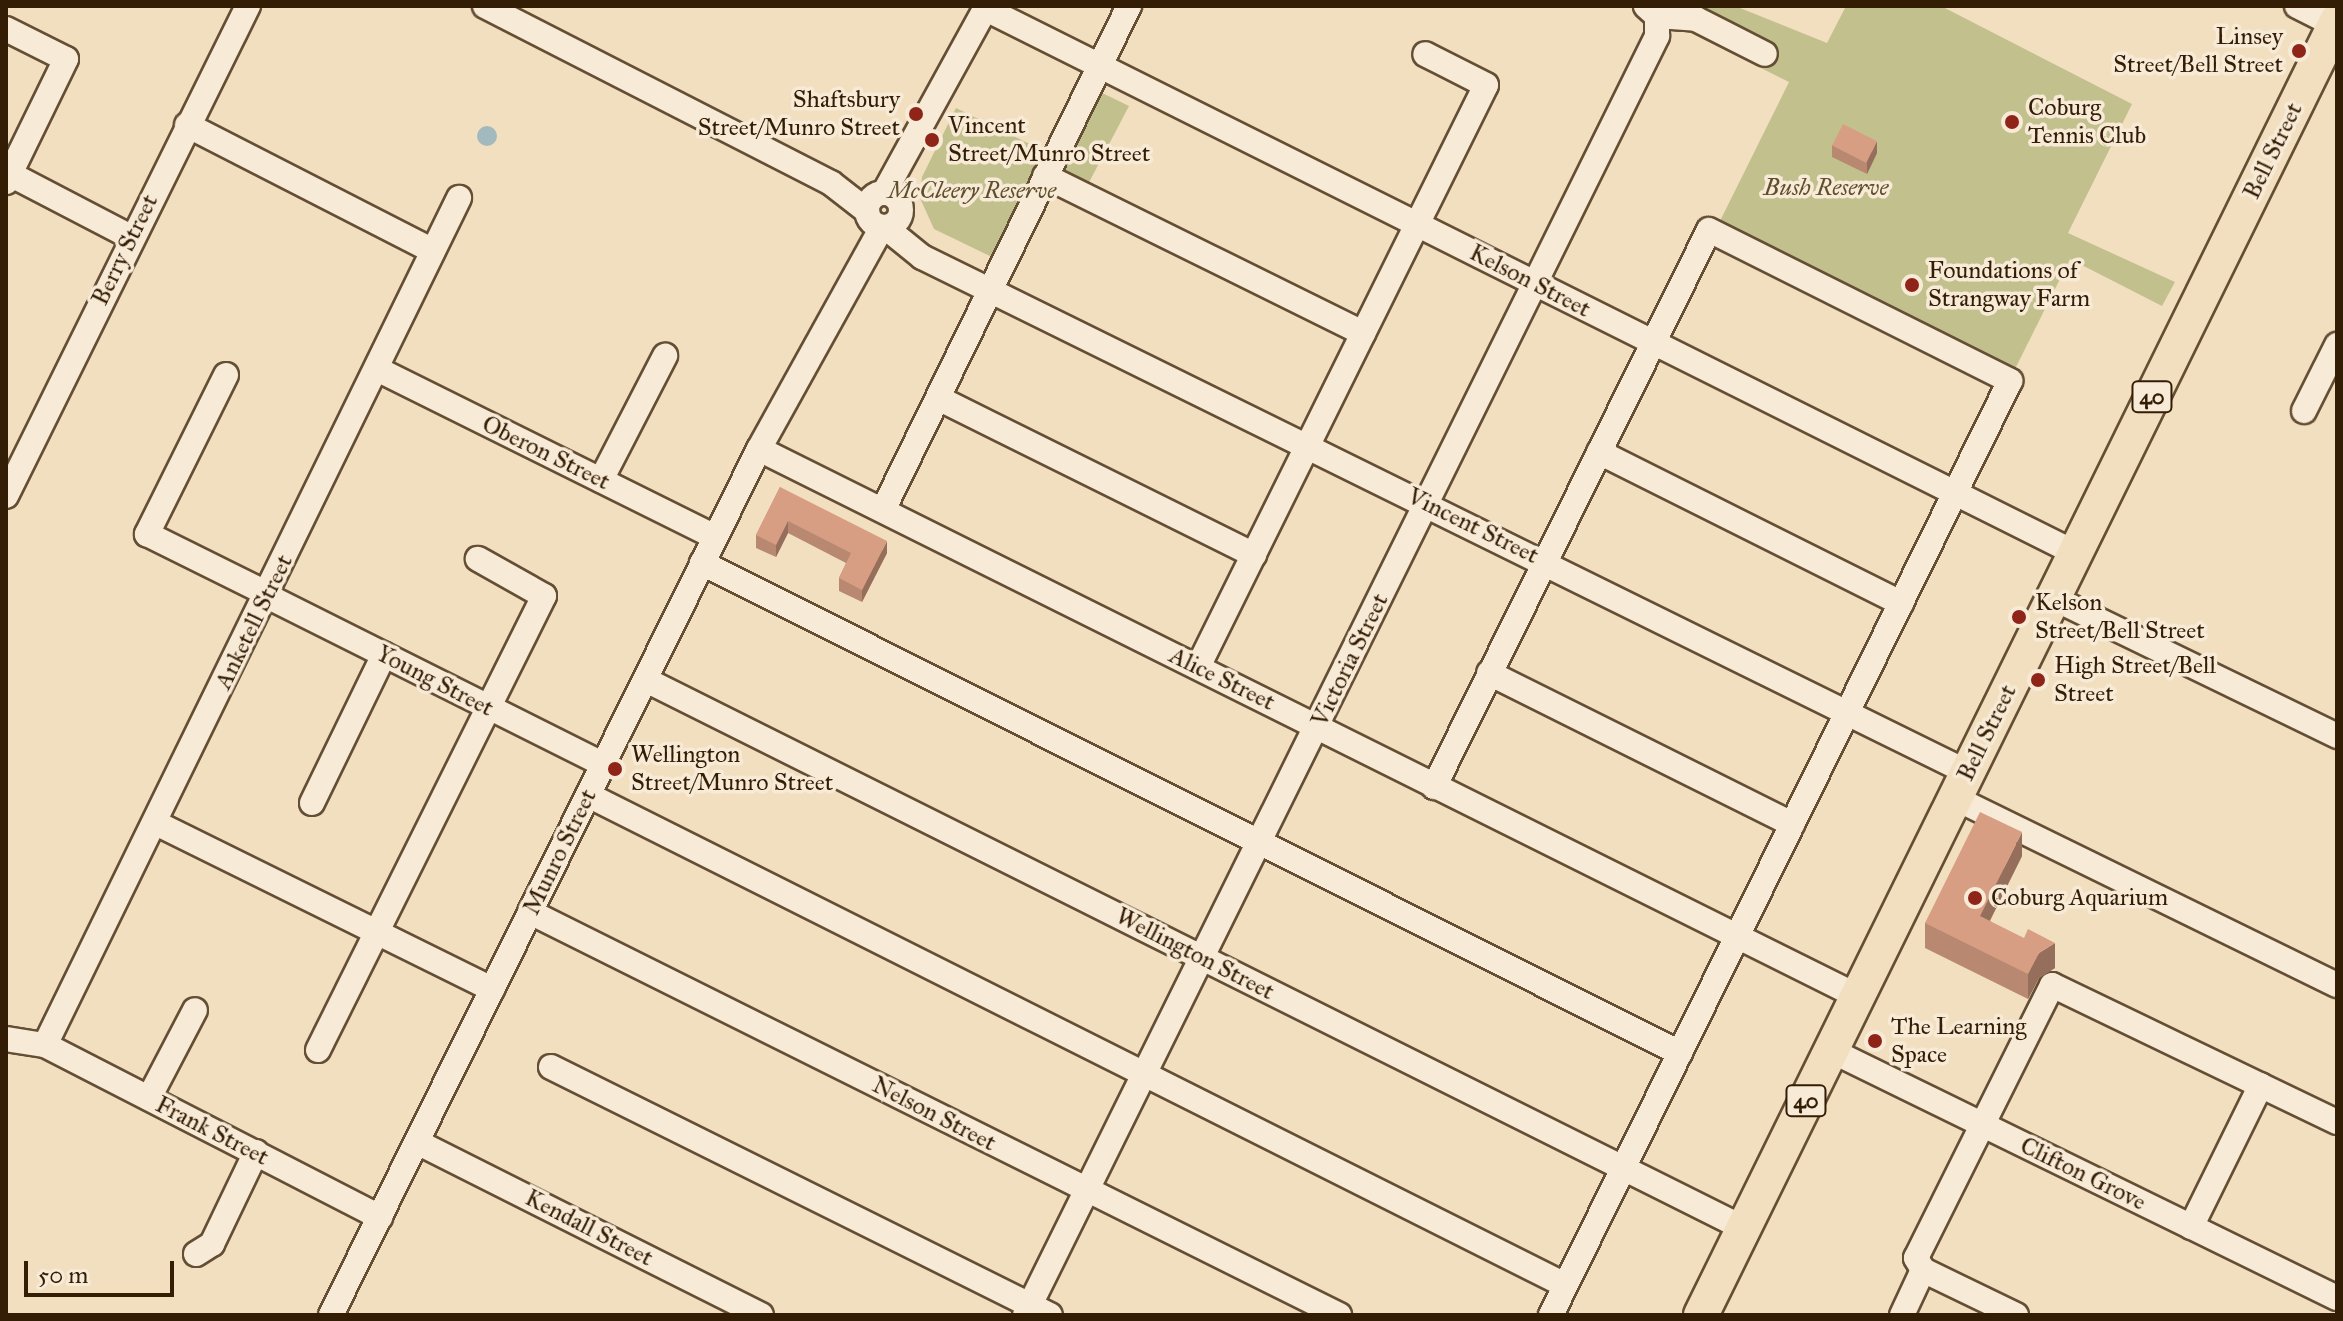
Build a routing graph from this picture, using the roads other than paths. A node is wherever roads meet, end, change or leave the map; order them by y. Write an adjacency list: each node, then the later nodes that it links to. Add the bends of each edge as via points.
1 (248, 6): 12 (street, Berry Street)
2 (485, 6): 16 (street, Vincent Street)
3 (1129, 6): 11 (street)
4 (2297, 6): 7 (street)
5 (986, 8): 11 (street, Kelson Street); 16 (street, Munro Street)
6 (1652, 11): 10 (street, via 1696,19); 21 (street, Victoria Street, via 1657,36)
7 (2336, 23): 40 (highway, Bell Street / 40)
8 (6, 29): 13 (street, via 66,59)
9 (1425, 54): 17 (street, via 1486,85)
10 (1765, 54)
11 (1100, 66): 14 (street); 17 (street, Kelson Street)
12 (187, 125): 18 (street, Berry Street); 19 (street)
13 (7, 176): 18 (street)
14 (1045, 176): 20 (street); 22 (street)
15 (459, 198): 19 (street, Anketell Street)
16 (883, 210): 20 (street, Vincent Street, via 922,257); 31 (street, Munro Street)
17 (1417, 224): 21 (street, Kelson Street); 22 (street)
18 (131, 237): 33 (street, Berry Street)
19 (433, 251): 26 (street, Anketell Street)
20 (984, 282): 28 (street); 30 (street, Vincent Street)
21 (1535, 283): 23 (street, Kelson Street); 37 (street, Victoria Street)
22 (1363, 333): 30 (street)
23 (1653, 343): 32 (street); 35 (street, Kelson Street); 35 (street, via 1709,230 2010,381)
24 (2337, 345): 29 (street)
25 (665, 356): 34 (street)
26 (377, 369): 34 (street, Oberon Street); 45 (street, Anketell Street)
27 (226, 375): 45 (street, Young Street, via 147,534)
28 (938, 398): 38 (street); 41 (street)
29 (2304, 411)
30 (1308, 444): 37 (street, Vincent Street); 41 (street)
31 (759, 449): 38 (street, Alice Street); 39 (street, Munro Street)
32 (1599, 452): 43 (street); 47 (street)
33 (13, 463): 36 (street, Berry Street)
34 (601, 480): 39 (street, Oberon Street)
35 (1954, 493): 40 (street, Kelson Street); 47 (street)
36 (6, 496)
37 (1426, 503): 43 (street, Vincent Street); 54 (street, Victoria Street)
38 (883, 510): 49 (street, Alice Street)
39 (715, 537): 44 (street, Munro Street)
40 (2075, 553): 46 (highway, Bell Street / 40)
41 (1254, 555): 49 (street)
42 (478, 559): 52 (street, via 544,596)
43 (1545, 562): 50 (street); 53 (street, Vincent Street)
44 (702, 563): 51 (street, Munro Street); 63 (street)
45 (267, 595): 48 (street, Young Street); 61 (street, Anketell Street)
46 (2053, 598): 55 (street); 57 (highway, Bell Street / 40)
47 (1901, 603): 53 (street)
48 (384, 655): 52 (street, Young Street); 60 (street)
49 (1198, 667): 54 (street, Alice Street)
50 (1489, 673): 58 (street); 62 (street)
51 (646, 680): 56 (street, Munro Street); 67 (street, Wellington Street)
52 (488, 708): 56 (street, Young Street); 65 (street, via 428,817)
53 (1847, 712): 57 (street, Vincent Street); 62 (street)
54 (1317, 727): 58 (street, Alice Street); 63 (street, Victoria Street)
55 (2337, 736)
56 (603, 764): 59 (street, Munro Street)
57 (1961, 785): 68 (street, Vincent Street); 70 (highway, Bell Street / 40)
58 (1434, 787): 66 (street, Alice Street)
59 (588, 795): 64 (street, Munro Street); 78 (street)
60 (312, 803)
61 (156, 823): 65 (street); 73 (street, Anketell Street)
62 (1792, 824): 66 (street)
63 (1259, 842): 67 (street, Victoria Street); 76 (street)
64 (530, 912): 69 (street, Munro Street); 86 (street, Nelson Street)
65 (377, 932): 69 (street); 74 (street)
66 (1736, 936): 70 (street, Alice Street); 76 (street)
67 (1202, 957): 78 (street, Victoria Street); 85 (street, Wellington Street)
68 (2337, 985)
69 (492, 989): 83 (street, Munro Street)
70 (1857, 996): 75 (highway, Bell Street / 40)
71 (195, 1010): 80 (street)
72 (6, 1039): 73 (street, Frank Street)
73 (45, 1045): 80 (street, Frank Street)
74 (318, 1050)
75 (1830, 1050): 82 (street, Clifton Grove); 89 (highway, Bell Street / 40)
76 (1680, 1053): 85 (street)
77 (551, 1067): 94 (street)
78 (1145, 1073): 86 (street, Victoria Street); 92 (street)
79 (2261, 1085): 81 (street); 82 (street, via 2052,985); 88 (street)
80 (149, 1098): 84 (street, Frank Street)
81 (2337, 1122)
82 (1983, 1125): 88 (street, Clifton Grove); 91 (street, via 1916,1258)
83 (417, 1142): 87 (street, Munro Street); 96 (street, Kendall Street)
84 (256, 1152): 87 (street, Frank Street); 90 (street, via 212,1244)
85 (1623, 1168): 89 (street, Wellington Street); 92 (street)
86 (1088, 1190): 94 (street, Victoria Street); 97 (street, Nelson Street)
87 (380, 1217): 95 (street, Munro Street)
88 (2191, 1227): 93 (street, Clifton Grove)
89 (1743, 1228): 99 (highway, Bell Street / 40)
90 (196, 1254)
91 (1923, 1270): 100 (street); 101 (street)
92 (1565, 1285): 98 (street)
93 (2337, 1298)
94 (1035, 1312)
95 (331, 1315)
96 (761, 1315)
97 (1339, 1315)
98 (1551, 1315)
99 (1701, 1315)
100 (1902, 1315)
101 (2016, 1315)

